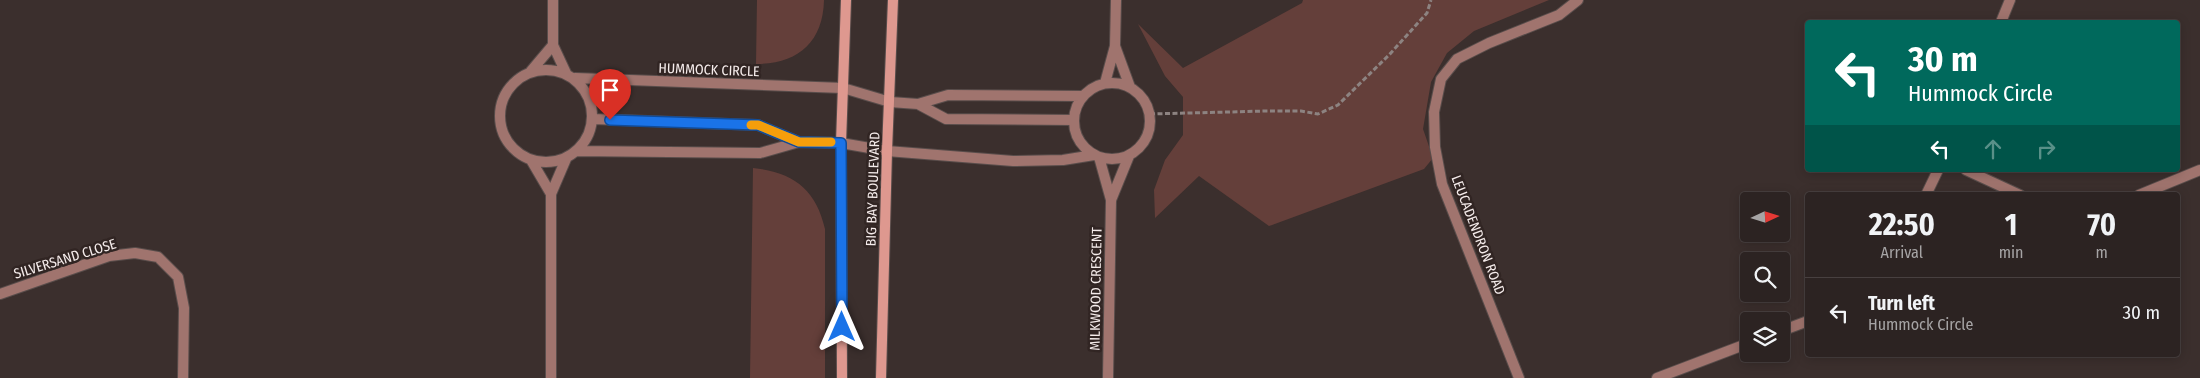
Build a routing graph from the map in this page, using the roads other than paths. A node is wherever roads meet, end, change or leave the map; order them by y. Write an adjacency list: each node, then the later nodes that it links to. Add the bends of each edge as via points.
1 (553, 0): 8 (street)
2 (846, 0): 14 (street)
3 (893, 0): 16 (street, BIG BAY BOULEVARD)
4 (1116, 0): 9 (street)
5 (1578, 0): 45 (street, LEUCADENDRON ROAD, via 1559,15 1457,59 1441,79 1434,112 1435,146 1442,184)
6 (2010, 0): 7 (street)
7 (2002, 20)
8 (552, 45): 10 (street); 11 (street)
9 (1115, 46): 12 (street); 13 (street)
10 (531, 71): 11 (street, via 549,68); 27 (street, via 514,80 503,97 499,116 503,134 515,151)
11 (570, 75): 14 (street, HUMMOCK CIRCLE); 18 (street, via 589,96)
12 (1105, 83): 13 (street); 15 (street)
13 (1130, 87): 25 (street, via 1143,98 1150,114 1150,130 1142,146)
14 (843, 88): 16 (street, HUMMOCK CIRCLE); 21 (street)
15 (1083, 96): 17 (street, via 948,95); 19 (street, via 1076,107)
16 (890, 102): 17 (street, HUMMOCK CIRCLE); 22 (street, BIG BAY BOULEVARD)
17 (918, 104): 19 (street, via 946,118)
18 (593, 119): 20 (street, via 758,125); 23 (street, via 588,137)
19 (1074, 120): 24 (street, via 1079,140)
20 (799, 142): 21 (street); 23 (street, via 760,153)
21 (841, 143): 22 (street); 42 (street)
22 (887, 150): 24 (street, via 1013,161); 43 (street, BIG BAY BOULEVARD)
23 (577, 151): 26 (street)
24 (1096, 156): 25 (street, via 1119,159); 35 (street, MILKWOOD CRESCENT)
25 (1129, 156): 35 (street, MILKWOOD CRESCENT)
26 (566, 158): 27 (street, via 549,163); 34 (street)
27 (532, 160): 34 (street)
28 (2200, 170): 33 (street)
29 (1937, 172): 31 (street)
30 (1970, 172): 32 (street)
31 (1927, 192)
32 (2014, 192)
33 (2146, 192)
34 (551, 194): 41 (street)
35 (1111, 200): 44 (street, MILKWOOD CRESCENT)
36 (0, 294): 40 (street, SILVERSAND CLOSE, via 109,256 135,253 158,257 178,277 184,308)
37 (1805, 323): 38 (street)
38 (1790, 328)
39 (1740, 346): 46 (street)
40 (183, 378)
41 (551, 378)
42 (842, 378)
43 (882, 378)
44 (1108, 378)
45 (1519, 378)
46 (1658, 378)

